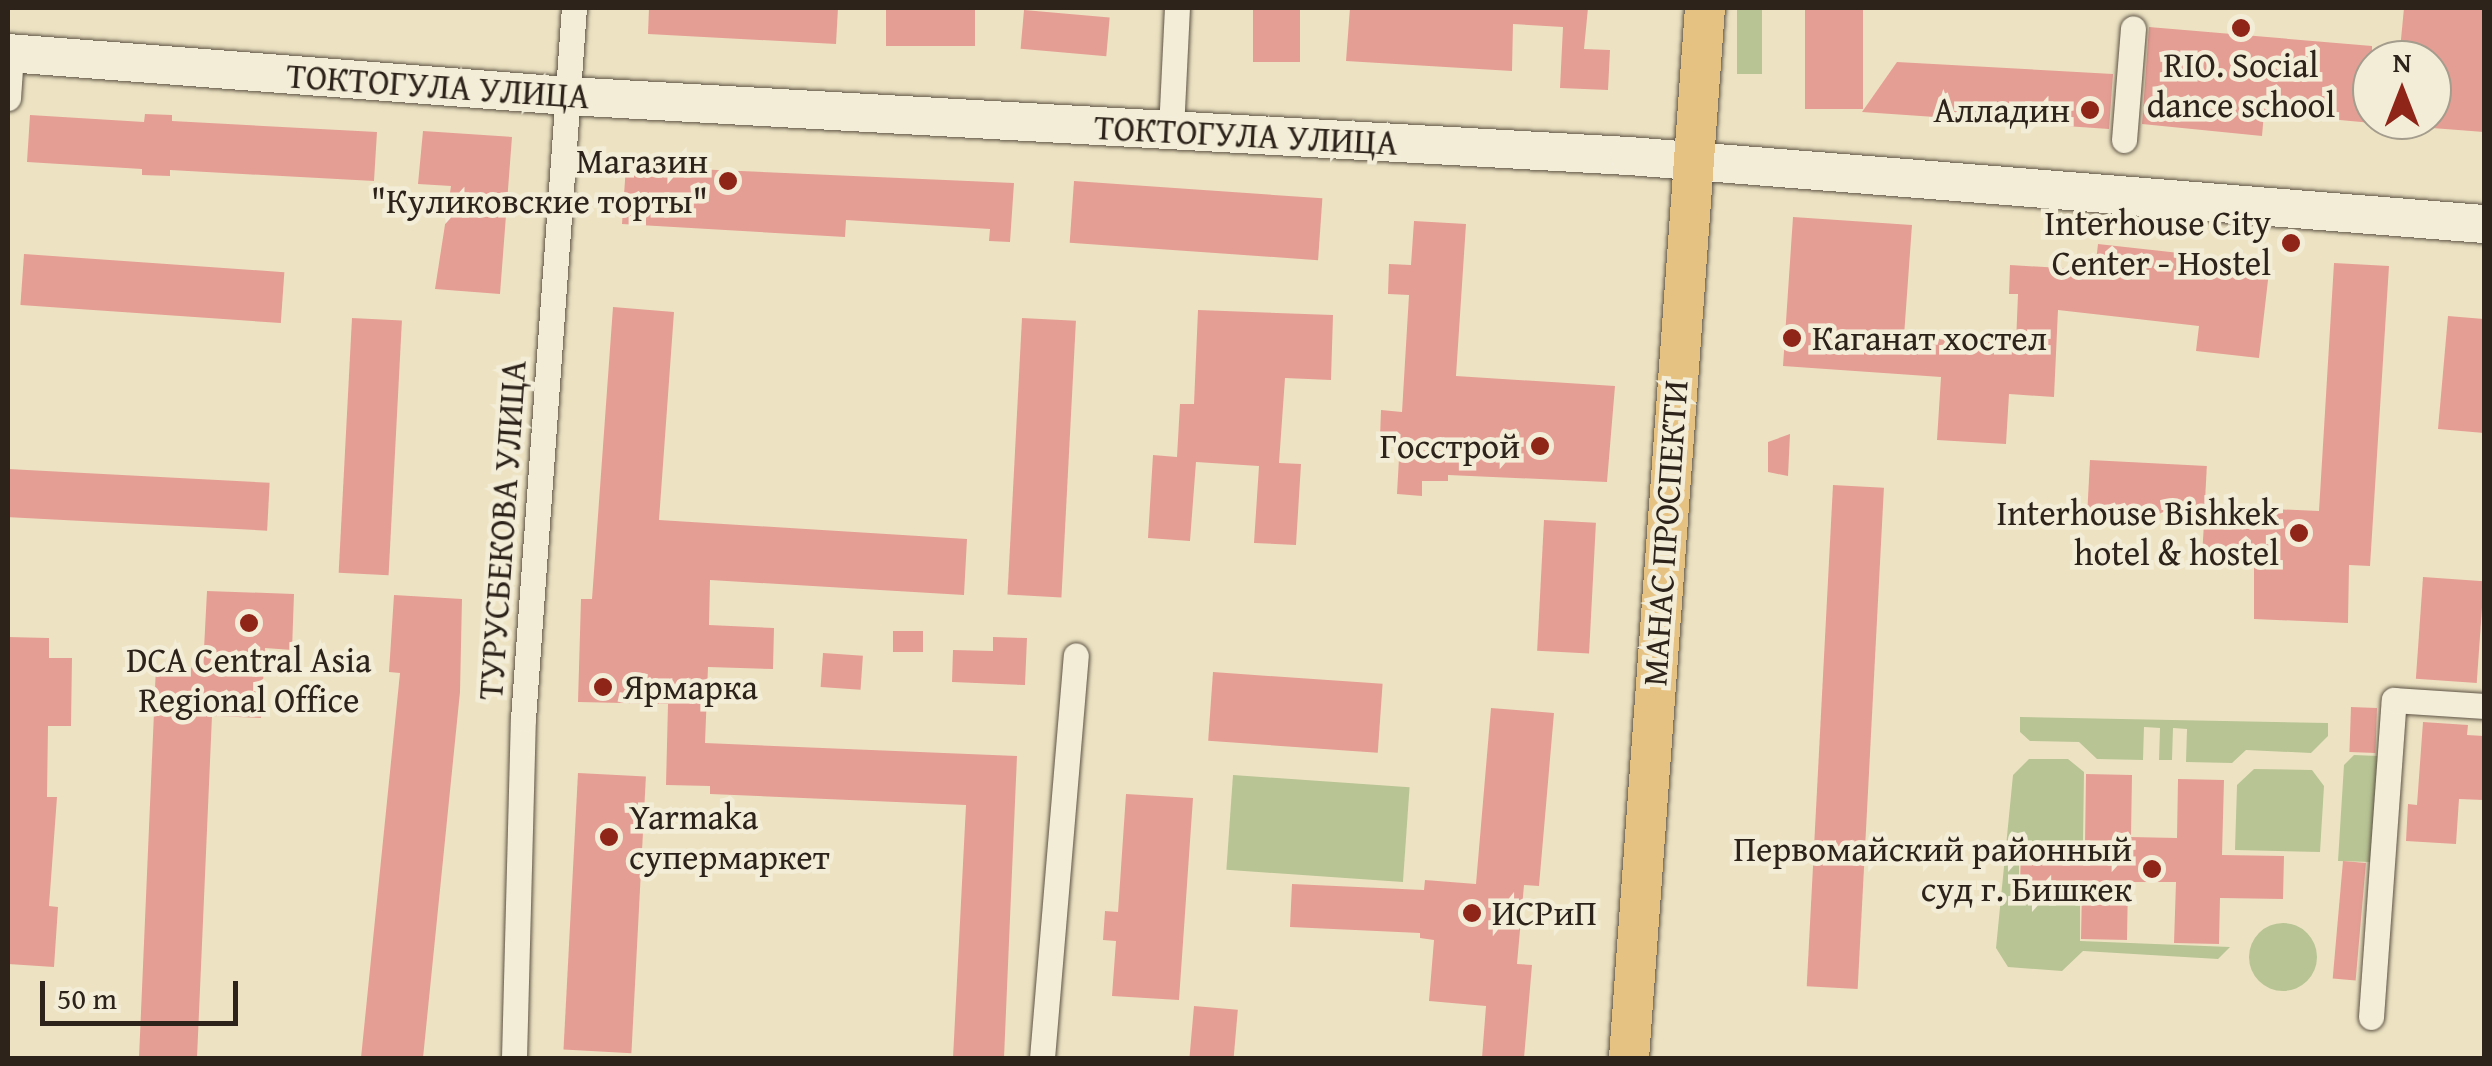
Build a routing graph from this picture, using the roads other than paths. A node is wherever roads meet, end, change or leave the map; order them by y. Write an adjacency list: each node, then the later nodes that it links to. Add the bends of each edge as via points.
1 (574, 8): 6 (street, ТУРУСБЕКОВА УЛИЦА)
2 (1177, 8): 8 (street)
3 (1705, 8): 10 (main road, МАНАС ПРОСПЕКТИ)
4 (2133, 28): 9 (street)
5 (9, 54): 6 (main road, ТОКТОГУЛА УЛИЦА); 7 (street)
6 (568, 96): 8 (main road, ТОКТОГУЛА УЛИЦА); 15 (street, ТУРУСБЕКОВА УЛИЦА, via 523,719)
7 (8, 98)
8 (1171, 130): 10 (main road, ТОКТОГУЛА УЛИЦА)
9 (2124, 140)
10 (1692, 161): 11 (main road, ТОКТОГУЛА УЛИЦА); 17 (main road, МАНАС ПРОСПЕКТИ)
11 (2484, 224)
12 (1076, 655): 16 (street)
13 (2484, 706): 14 (street, via 2394,700)
14 (2371, 1016)
15 (514, 1058)
16 (1042, 1058)
17 (1629, 1058)

